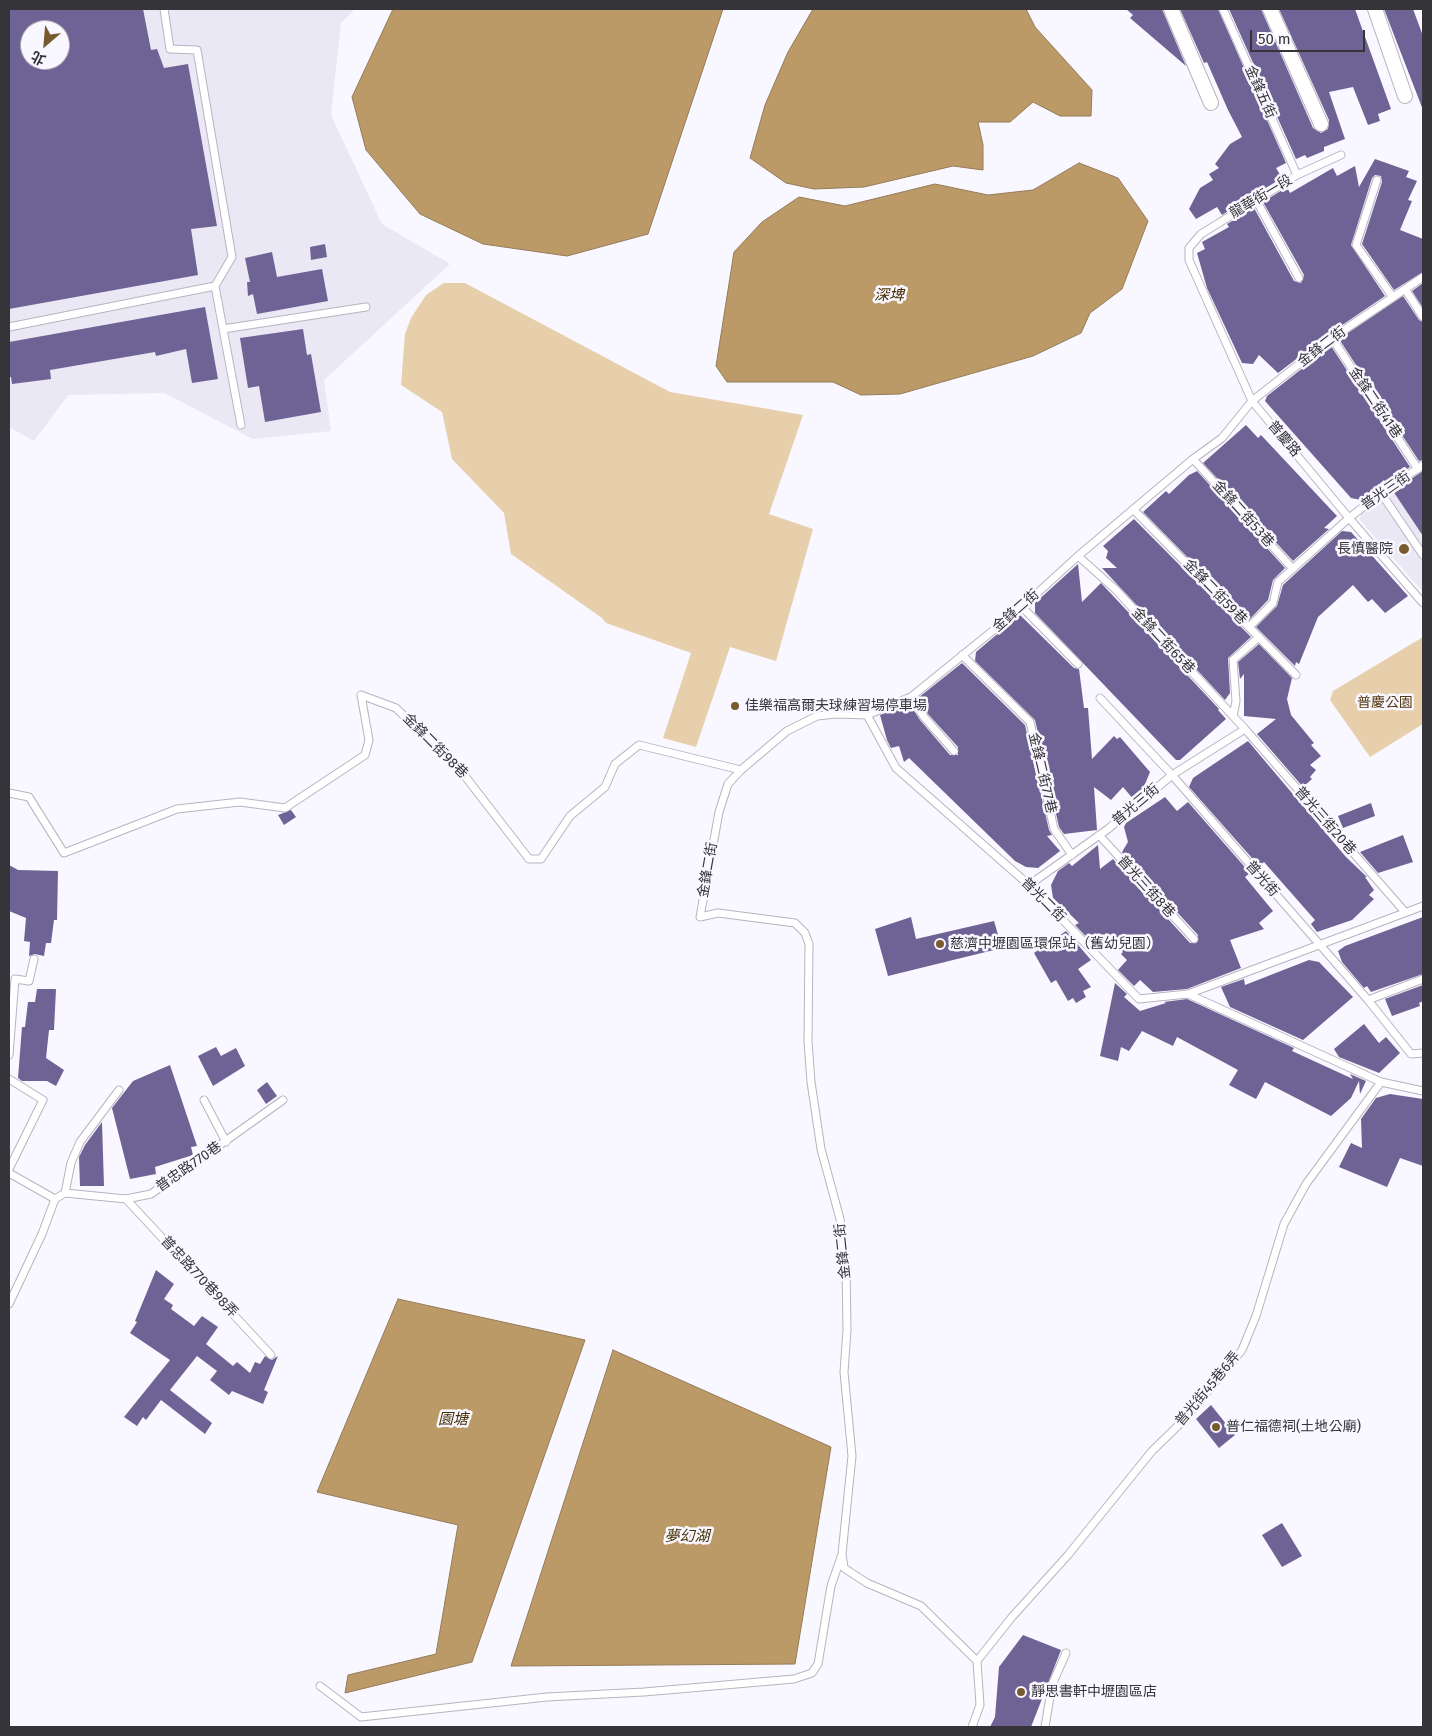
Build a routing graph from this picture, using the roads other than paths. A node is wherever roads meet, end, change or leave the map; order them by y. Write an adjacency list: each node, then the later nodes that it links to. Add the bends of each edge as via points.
1 (164, 9): 16 (lane, via 170,48 197,50 232,257)
2 (1171, 9): 7 (street)
3 (1223, 9): 10 (lane, 金鋒五街)
4 (1270, 9): 8 (street)
5 (1375, 9): 6 (street)
6 (1405, 96)
7 (1211, 104)
8 (1321, 124)
9 (1340, 155): 10 (lane, 龍華街一段)
10 (1297, 175): 12 (lane, 龍華街一段)
11 (1377, 180): 18 (lane, via 1356,245)
12 (1256, 200): 13 (lane, 龍華街一段, via 1201,234); 15 (lane)
13 (1188, 248): 24 (lane, 普慶路, via 1189,260)
14 (1423, 277): 17 (lane, 金鋒二街)
15 (1299, 278)
16 (215, 286): 21 (lane); 22 (lane)
17 (1405, 289): 18 (lane, 金鋒二街); 20 (lane)
18 (1392, 296): 23 (lane, 金鋒二街)
19 (366, 307): 22 (lane)
20 (1423, 317)
21 (9, 327)
22 (223, 329): 25 (lane)
23 (1332, 338): 24 (lane, 金鋒二街); 27 (lane, 金鋒二街41巷)
24 (1252, 400): 26 (lane, 金鋒二街, via 1222,438); 30 (lane, 普慶路)
25 (241, 425)
26 (1193, 459): 29 (lane, 金鋒二街); 33 (lane, 金鋒二街53巷)
27 (1421, 467): 28 (lane, 普光三街)
28 (1381, 493): 30 (lane, 普光三街); 31 (lane)
29 (1133, 509): 32 (lane, 金鋒二街); 36 (lane, 金鋒二街59巷)
30 (1349, 518): 33 (lane, 普光三街); 34 (lane, 普慶路)
31 (1423, 555)
32 (1078, 556): 35 (lane, 金鋒二街); 44 (lane, 金鋒二街65巷, via 1115,589)
33 (1293, 570): 36 (lane, 普光三街, via 1278,582 1272,603)
34 (1423, 603)
35 (1022, 607): 38 (lane, 金鋒二街); 39 (lane)
36 (1249, 627): 37 (lane, 金鋒二街59巷)
37 (1260, 637): 40 (lane, 金鋒二街59巷); 44 (lane, via 1233,660 1236,701)
38 (962, 655): 41 (lane, 金鋒二街); 51 (lane, 金鋒二街77巷, via 1030,722 1054,829)
39 (1078, 664)
40 (1296, 675)
41 (910, 697): 43 (lane, 金鋒二街); 46 (lane)
42 (1100, 698): 48 (lane, 普光街)
43 (867, 715): 47 (lane, 金鋒二街, via 817,716 787,731); 52 (lane, 普光二街, via 896,768)
44 (1233, 716): 45 (lane, 金鋒二街65巷)
45 (1245, 729): 48 (lane, 普光三街); 54 (lane, 普光三街20巷)
46 (954, 751)
47 (741, 770): 49 (lane, 金鋒二街98巷, via 639,745 615,764 605,787 570,816 541,859 529,859 462,771 396,708 360,695 369,740 365,755 285,808 240,802 177,809 64,853 29,797); 77 (lane, 金鋒二街, via 728,784 719,812 700,917 718,913 795,923 809,944 811,1082 820,1148 840,1219 846,1266 844,1372 852,1456)
48 (1172, 776): 50 (lane, 普光三街); 56 (lane, 普光街)
49 (9, 793)
50 (1099, 835): 51 (lane, 普光三街); 55 (lane, 普光三街8巷)
51 (1072, 855): 52 (lane, 普光三街)
52 (1029, 885): 59 (lane, 普光二街, via 1139,999)
53 (1423, 906): 54 (lane, 普光二街)
54 (1405, 912): 56 (lane, 普光二街)
55 (1194, 939)
56 (1319, 944): 59 (lane, 普光二街); 60 (lane, 普光街)
57 (34, 959): 62 (lane, via 29,981 15,979)
58 (1423, 979): 60 (lane)
59 (1188, 994): 64 (lane)
60 (1368, 1000): 61 (lane, 普光街, via 1411,1054)
61 (1423, 1053)
62 (9, 1055)
63 (9, 1079): 70 (lane, via 44,1100)
64 (1380, 1082): 66 (lane); 79 (lane, 普光街45巷6弄, via 1306,1184 1284,1224 1256,1316 1242,1350 1186,1419 1152,1450)
65 (119, 1090): 72 (lane, via 80,1142 71,1163)
66 (1423, 1090)
67 (204, 1100): 69 (lane)
68 (283, 1100): 69 (lane, 普忠路770巷)
69 (226, 1142): 74 (lane, 普忠路770巷, via 151,1194)
70 (9, 1169)
71 (9, 1173): 73 (lane)
72 (65, 1193): 73 (lane); 74 (lane, 普忠路770巷)
73 (55, 1199): 75 (lane)
74 (126, 1199): 76 (lane, 普忠路770巷98弄)
75 (9, 1304)
76 (271, 1355)
77 (842, 1554): 79 (lane, via 844,1568 867,1584 921,1606); 80 (lane, via 830,1586 818,1664 812,1673 794,1679 547,1697 361,1717)
78 (1066, 1653): 82 (lane, via 1052,1685)
79 (977, 1661): 81 (lane, via 980,1705)
80 (320, 1686)
81 (972, 1727)
82 (1045, 1727)

